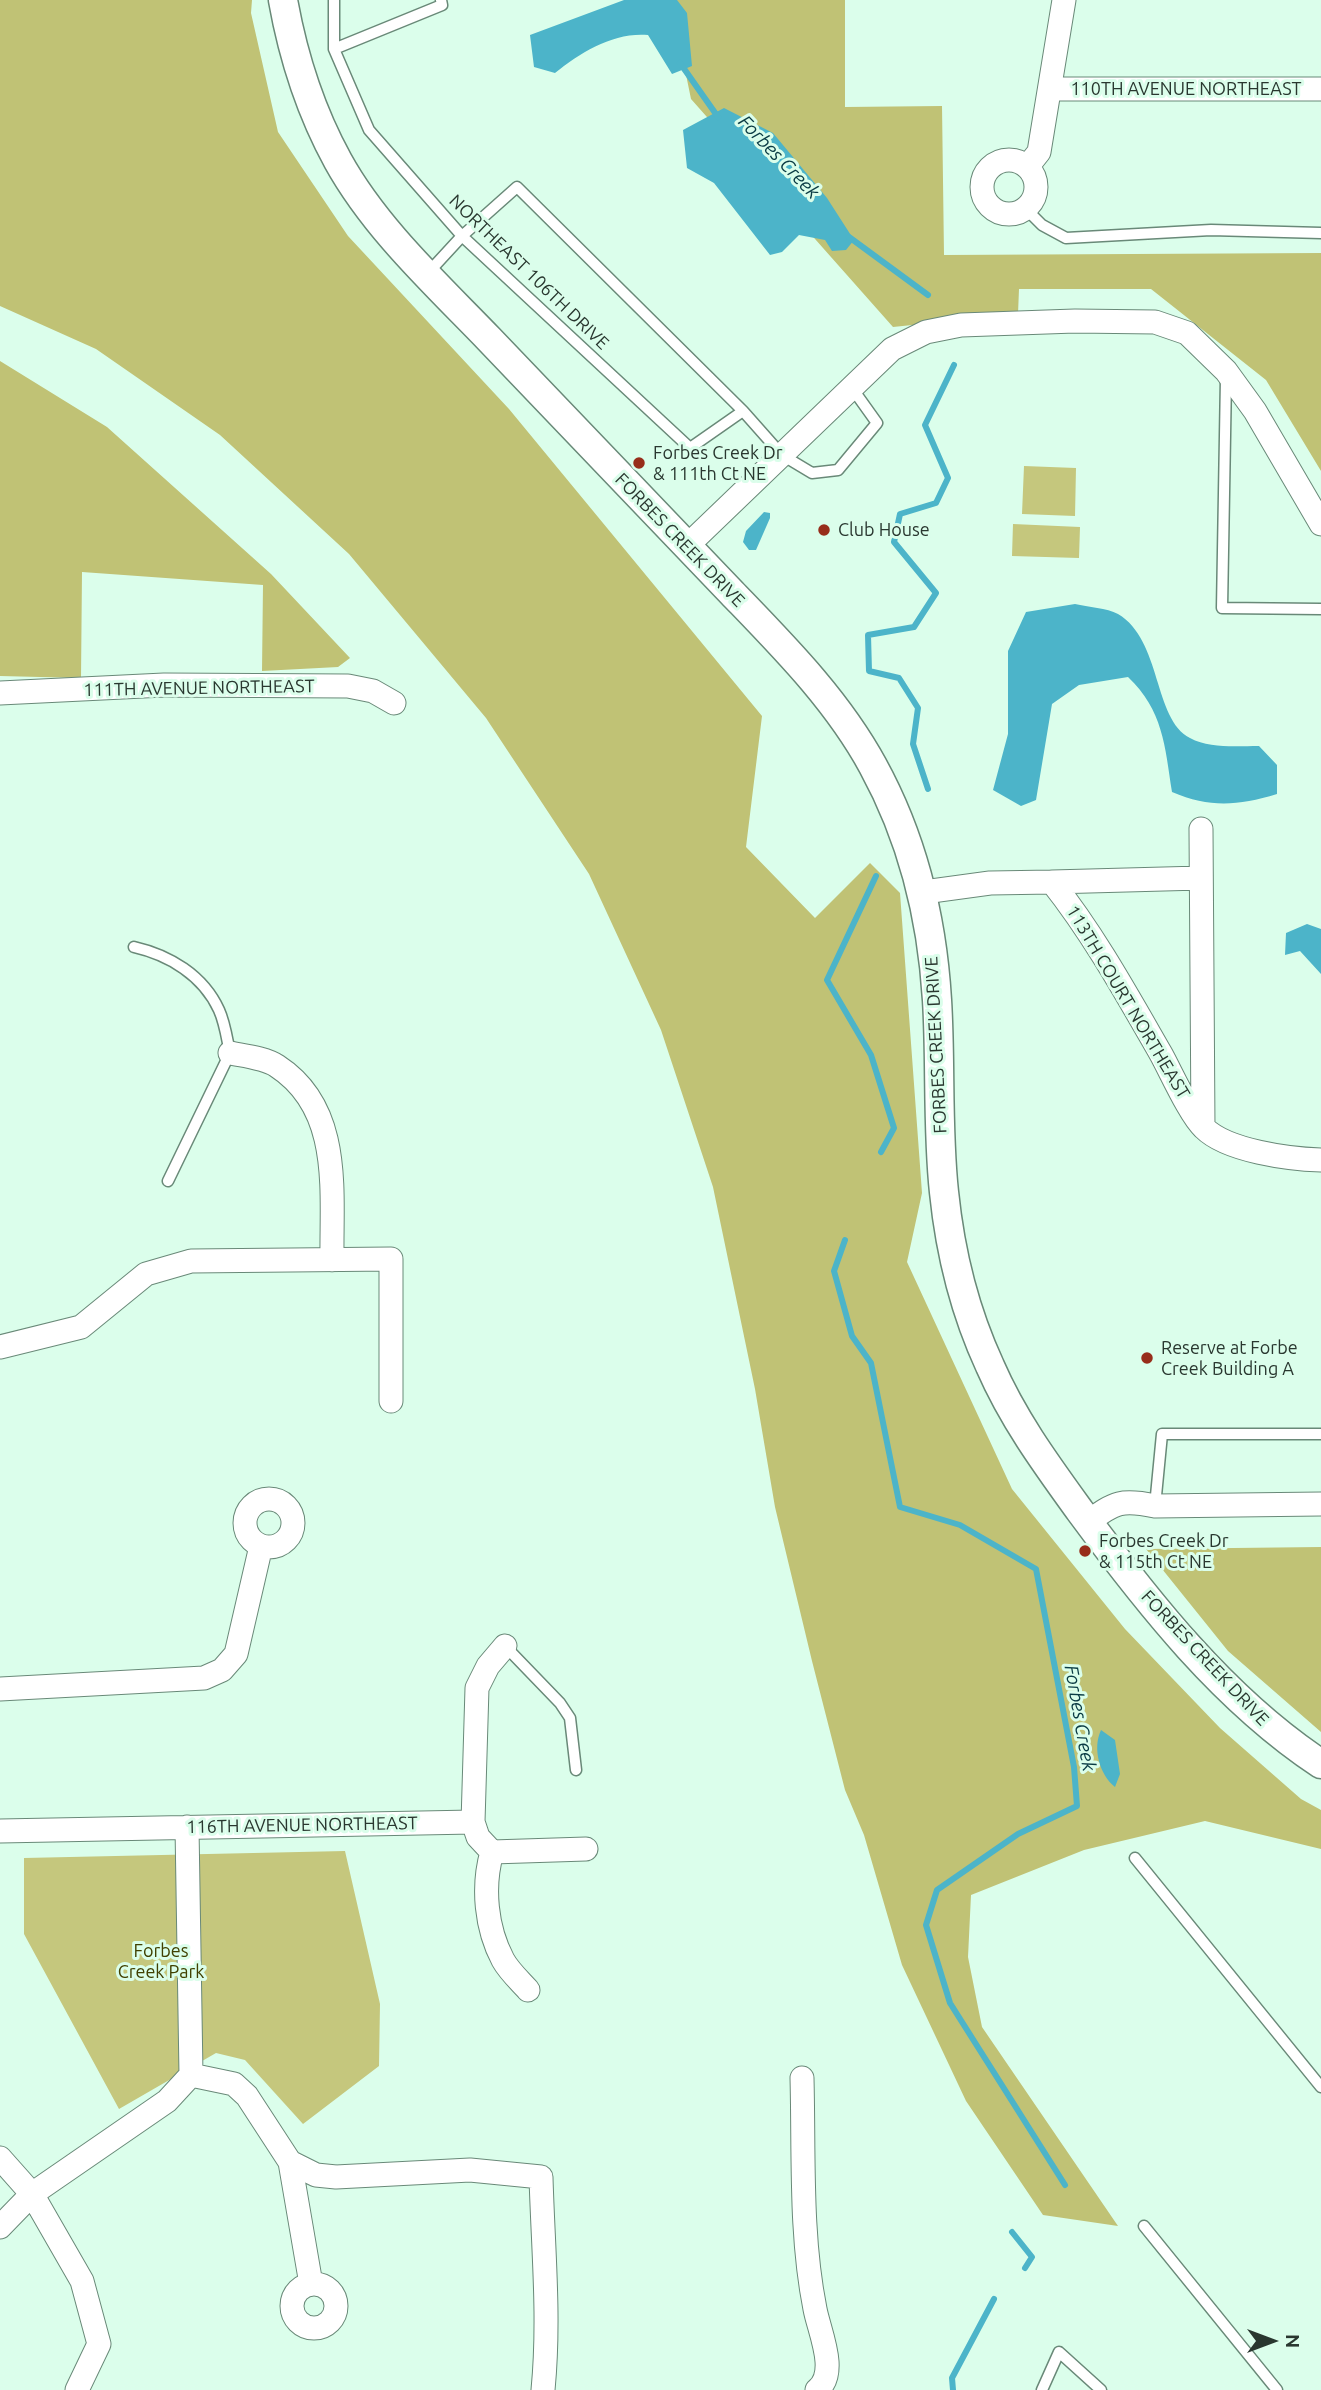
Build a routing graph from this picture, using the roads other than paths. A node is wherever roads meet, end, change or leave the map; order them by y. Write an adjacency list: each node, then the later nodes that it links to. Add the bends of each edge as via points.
1 (283, 0): 12 (street, FORBES CREEK DRIVE, via 312,107 338,162 373,214)
2 (334, 0): 5 (lane, NORTHEAST 106TH DRIVE)
3 (441, 0): 5 (lane, via 442,5)
4 (1064, 0): 6 (street)
5 (334, 49): 11 (lane, NORTHEAST 106TH DRIVE, via 369,130)
6 (1050, 89): 7 (street, 110TH AVENUE NORTHEAST); 8 (street, via 1039,152)
7 (1321, 89)
8 (1027, 167): 9 (street, via 1035,189); 9 (street, via 1003,161 989,169 982,184 986,201 998,211 1015,213)
9 (1025, 208): 10 (lane, via 1042,225 1066,238 1210,230)
10 (1321, 233)
11 (462, 236): 12 (lane); 15 (lane, NORTHEAST 106TH DRIVE, via 690,448); 15 (lane, via 517,187)
12 (427, 274): 18 (street, FORBES CREEK DRIVE)
13 (1226, 370): 14 (street, via 1187,334 1155,322 961,325 926,332 892,349); 17 (street); 19 (lane, via 1222,608)
14 (852, 388): 16 (street); 16 (lane, via 877,423 838,470 812,473)
15 (743, 411): 16 (lane)
16 (782, 455): 18 (street)
17 (1321, 524)
18 (687, 546): 25 (street, FORBES CREEK DRIVE, via 827,694 872,765 905,832)
19 (1321, 609)
20 (0, 693): 21 (street, 111TH AVENUE NORTHEAST, via 164,685 348,686 373,691)
21 (394, 703)
22 (1201, 829): 23 (street)
23 (1201, 878): 24 (street); 28 (street)
24 (1052, 882): 25 (street, via 990,883); 28 (street, 113TH COURT NORTHEAST, via 1125,990)
25 (924, 892): 37 (street, FORBES CREEK DRIVE, via 937,998 943,1186 950,1238 973,1325 991,1370 1030,1442)
26 (134, 947): 27 (lane, via 163,954 190,973 219,1009)
27 (230, 1053): 30 (lane); 31 (street, via 275,1064 304,1087 323,1121 331,1157)
28 (1203, 1128): 29 (street, via 1225,1142 1296,1159)
29 (1321, 1160)
30 (168, 1181)
31 (332, 1260): 32 (street, via 191,1261 146,1273 81,1327); 33 (street, via 391,1259)
32 (0, 1347)
33 (391, 1401)
34 (1321, 1434): 36 (lane, via 1162,1434)
35 (1321, 1504): 36 (street)
36 (1155, 1507): 37 (street, via 1128,1500 1109,1506)
37 (1088, 1522): 41 (street, FORBES CREEK DRIVE, via 1217,1676 1277,1734)
38 (261, 1546): 40 (street, via 236,1654 222,1671 204,1678)
39 (505, 1646): 42 (lane, via 570,1718); 43 (street, via 477,1688)
40 (0, 1689)
41 (1321, 1764)
42 (576, 1770)
43 (473, 1822): 44 (street, 116TH AVENUE NORTHEAST); 47 (street, via 478,1837)
44 (187, 1827): 45 (street, 116TH AVENUE NORTHEAST); 50 (street)
45 (0, 1831)
46 (586, 1849): 47 (street)
47 (492, 1852): 49 (street, via 486,1872 488,1916 503,1961)
48 (1135, 1858): 52 (lane)
49 (528, 1990)
50 (191, 2075): 54 (street, via 234,2084 247,2096); 55 (street, via 167,2101)
51 (802, 2078): 61 (street, via 814,2306 828,2362)
52 (1321, 2087)
53 (0, 2158): 55 (street)
54 (290, 2162): 58 (street); 60 (street, via 316,2175 336,2177 470,2170 541,2177 547,2252)
55 (32, 2194): 57 (street); 59 (street, via 82,2281 99,2344)
56 (1144, 2226): 64 (lane)
57 (0, 2227)
58 (311, 2284)
59 (77, 2390)
60 (543, 2390)
61 (817, 2390)
62 (1042, 2390): 63 (lane, via 1059,2352)
63 (1101, 2390)
64 (1278, 2390)

